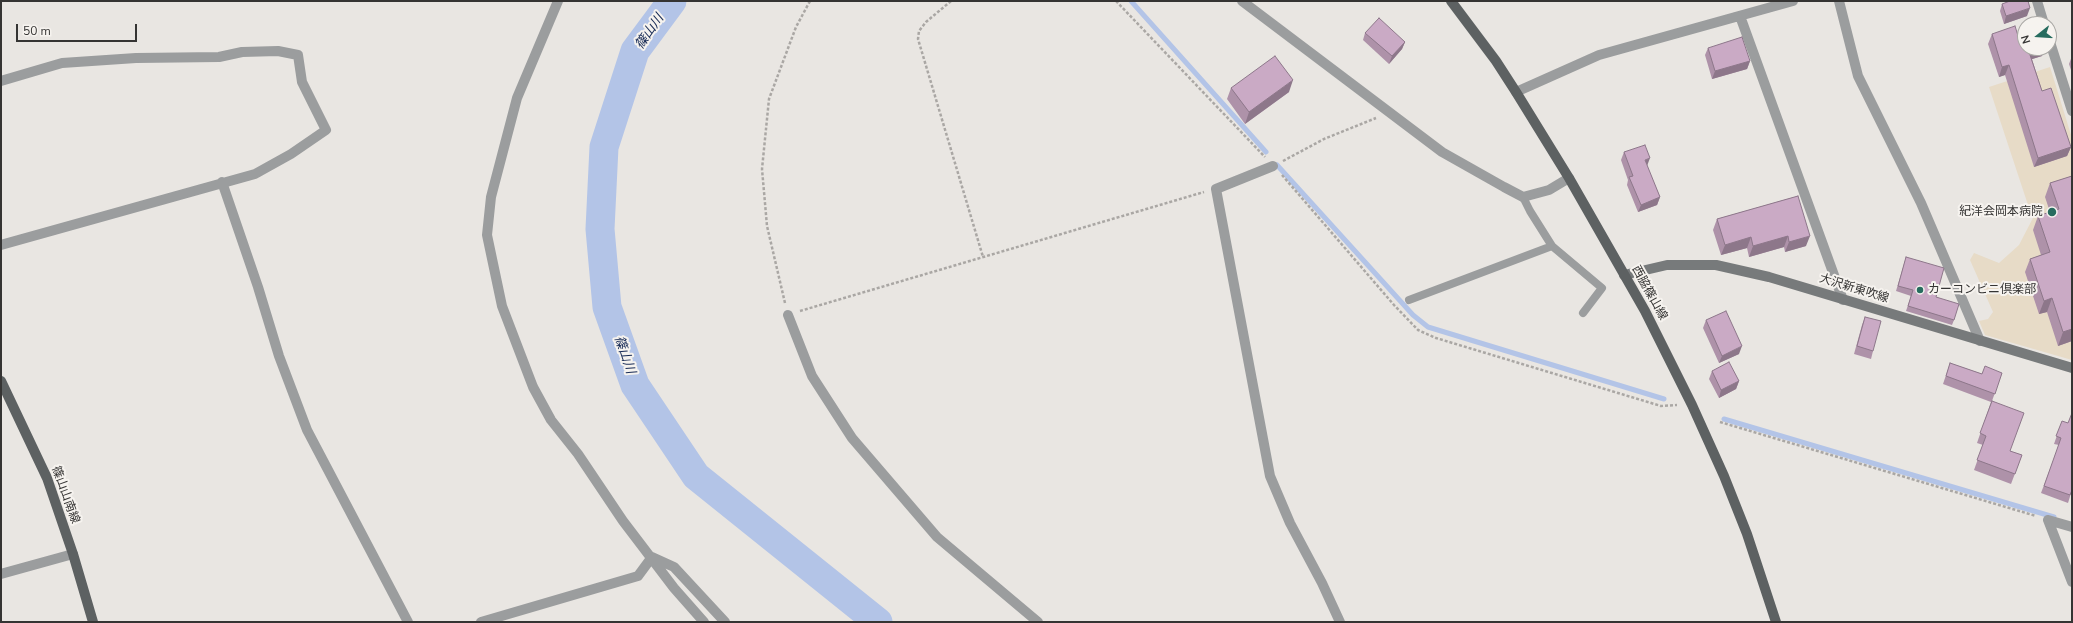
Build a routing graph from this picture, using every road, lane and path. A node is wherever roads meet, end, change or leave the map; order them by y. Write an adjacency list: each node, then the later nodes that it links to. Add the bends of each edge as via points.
1 (558, 1): 38 (street, via 517,98 491,197 487,235 502,306 533,388 551,420)
2 (810, 1): 29 (path, via 796,27 769,99 762,169 767,226)
3 (951, 1): 24 (path, via 926,22 919,31 918,39)
4 (1116, 1): 17 (path)
5 (1242, 1): 16 (street)
6 (1451, 1): 14 (main road, 西脇篠山線)
7 (1793, 1): 10 (street)
8 (1839, 1): 30 (street, via 1858,76 1921,203)
9 (2037, 1): 11 (street)
10 (1740, 16): 14 (street, via 1599,55); 27 (street)
11 (2042, 16)
12 (2054, 56): 15 (street)
13 (1, 81): 19 (street, via 62,63 136,58 219,57 242,52 278,51 298,55 302,82 326,130 255,174)
14 (1516, 92): 18 (main road, 西脇篠山線)
15 (2072, 111)
16 (1388, 113): 17 (path, via 1324,139); 21 (street, via 1442,152)
17 (1273, 166): 20 (street); 33 (path, via 1418,330 1436,338 1661,406)
18 (1569, 178): 21 (street, via 1549,190); 25 (main road, 西脇篠山線)
19 (222, 182): 22 (street); 42 (street, via 279,356 307,430)
20 (1216, 189): 24 (path); 47 (street, via 1270,476 1290,523)
21 (1523, 197): 23 (lane)
22 (1, 245)
23 (1552, 246): 26 (lane); 28 (lane, via 1602,288)
24 (983, 257): 29 (path)
25 (1624, 275): 27 (main road, 大沢新東吹線, via 1667,265 1716,265 1769,277); 33 (main road, 西脇篠山線)
26 (1409, 300)
27 (1843, 300): 30 (main road, 大沢新東吹線)
28 (1583, 312)
29 (788, 315): 46 (street, via 812,376 852,438 937,537)
30 (1980, 341): 31 (main road, 大沢新東吹線)
31 (2072, 368)
32 (1, 381): 37 (main road, 篠山山南線, via 47,478)
33 (1692, 405): 48 (main road, 西脇篠山線, via 1747,534)
34 (1720, 422): 35 (path)
35 (2048, 520): 36 (street); 40 (street)
36 (2072, 527)
37 (73, 554): 39 (street); 41 (main road, 篠山山南線)
38 (652, 557): 43 (street, via 638,576); 44 (street, via 674,588); 45 (street, via 674,567)
39 (1, 574)
40 (2072, 582)
41 (93, 622)
42 (408, 622)
43 (481, 622)
44 (704, 622)
45 (725, 622)
46 (1038, 622)
47 (1340, 622)
48 (1776, 622)

